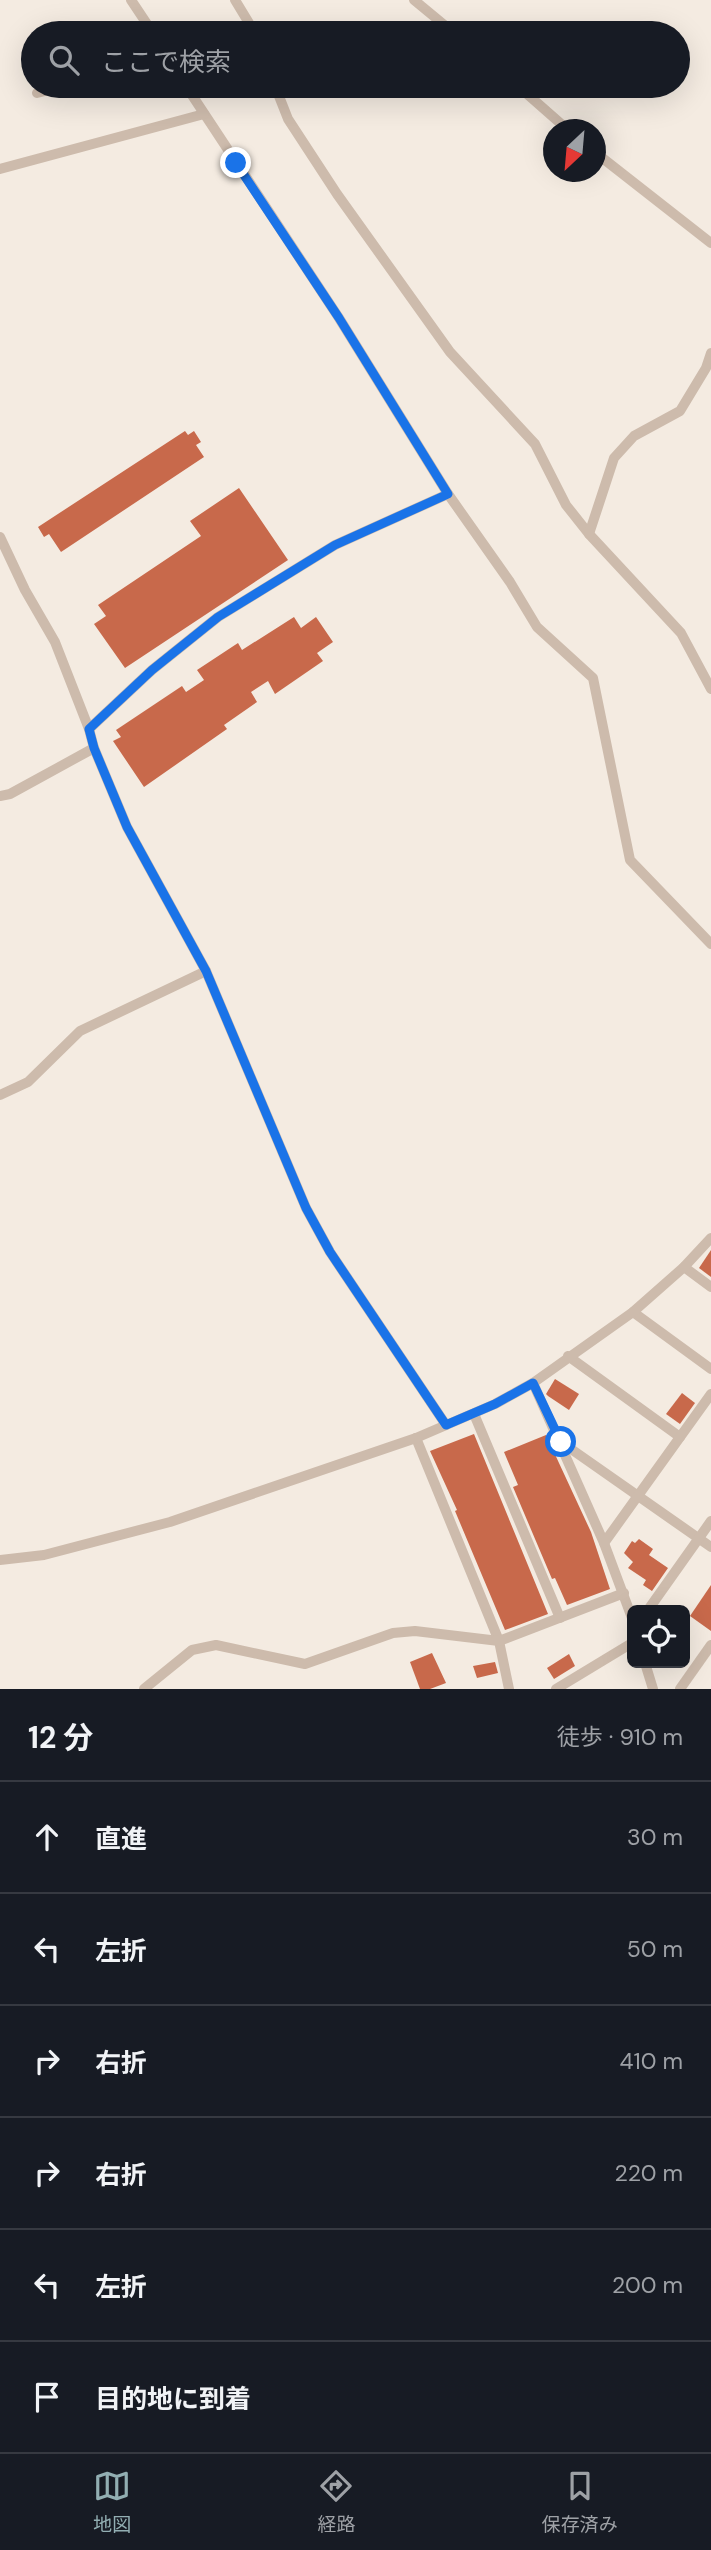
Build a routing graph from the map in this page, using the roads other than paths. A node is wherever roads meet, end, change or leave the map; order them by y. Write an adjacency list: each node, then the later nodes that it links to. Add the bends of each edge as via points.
1 (131, 0): 4 (street)
2 (234, 0): 5 (street)
3 (414, 0): 6 (street)
4 (145, 21)
5 (247, 21)
6 (439, 21)
7 (194, 98): 10 (street)
8 (280, 98): 17 (street, via 288,119 337,194 450,352 535,444 566,505)
9 (532, 98): 11 (street)
10 (204, 114): 13 (street); 16 (street)
11 (556, 119)
12 (606, 161): 14 (street)
13 (0, 169)
14 (711, 243)
15 (711, 353): 17 (street, via 680,411 634,436 614,458)
16 (448, 494): 20 (street, via 335,545 218,617); 23 (street, via 537,627 593,678 630,860)
17 (589, 534): 19 (street, via 681,633)
18 (0, 537): 20 (street, via 55,642)
19 (711, 689)
20 (89, 729): 21 (street)
21 (94, 748): 22 (street); 24 (street, via 127,827)
22 (0, 796)
23 (711, 944)
24 (206, 971): 25 (street, via 80,1031 28,1082); 35 (street, via 306,1208 330,1252)
25 (0, 1095)
26 (711, 1238): 27 (street)
27 (684, 1268): 28 (street); 29 (street)
28 (711, 1287)
29 (633, 1312): 30 (street); 31 (street)
30 (568, 1356): 32 (street); 36 (street)
31 (711, 1369)
32 (533, 1383): 34 (street); 38 (street)
33 (711, 1394): 36 (street)
34 (474, 1413): 35 (street); 48 (street)
35 (446, 1425): 37 (street)
36 (680, 1437): 39 (street)
37 (416, 1438): 44 (street, via 170,1522 44,1555); 49 (street)
38 (561, 1442): 39 (street); 42 (street)
39 (637, 1495): 41 (street); 42 (street)
40 (711, 1521): 41 (street)
41 (699, 1538): 43 (street); 47 (street)
42 (604, 1544): 45 (street)
43 (711, 1547)
44 (0, 1560)
45 (624, 1593): 46 (street); 48 (street)
46 (628, 1605)
47 (652, 1605)
48 (560, 1618): 49 (street)
49 (499, 1641): 53 (street, via 415,1631 393,1633 305,1664 216,1645 192,1650); 54 (street)
50 (711, 1645): 57 (street)
51 (627, 1646): 55 (street)
52 (647, 1668): 56 (street)
53 (144, 1689)
54 (509, 1689)
55 (556, 1689)
56 (653, 1689)
57 (680, 1689)

